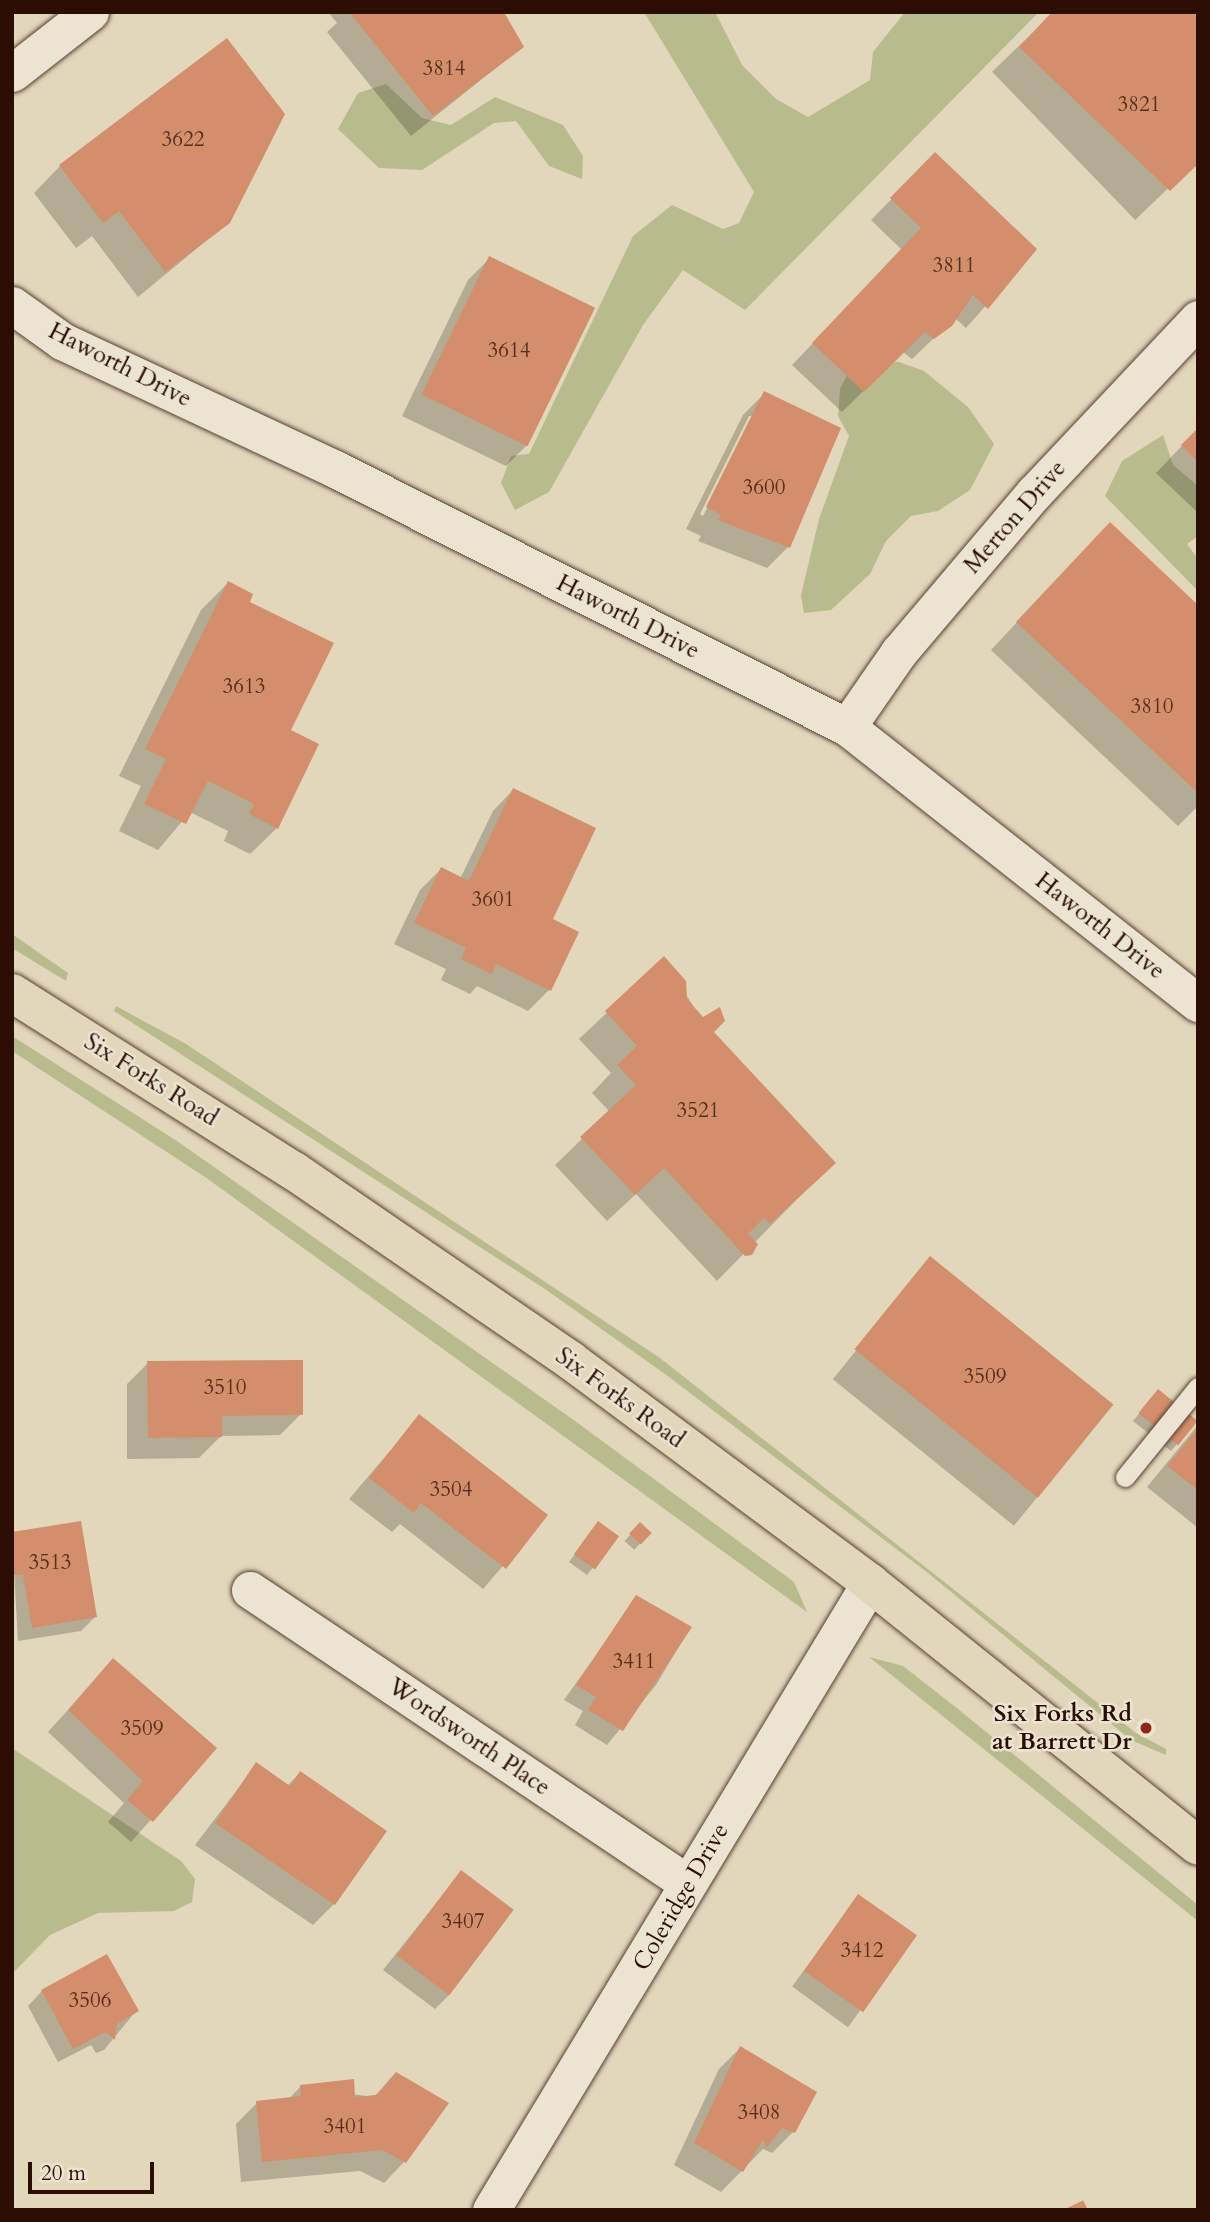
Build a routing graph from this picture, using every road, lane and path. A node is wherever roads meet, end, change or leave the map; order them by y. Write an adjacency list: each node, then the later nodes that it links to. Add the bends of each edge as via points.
1 (90, 12): 2 (street)
2 (12, 73)
3 (12, 305): 5 (street, Haworth Drive, via 62,341 335,469)
4 (1198, 320): 5 (street, Merton Drive, via 1034,493 899,652)
5 (847, 727): 7 (street, Haworth Drive)
6 (12, 993): 10 (main road, Six Forks Road, via 294,1171 570,1360)
7 (1198, 1003)
8 (1198, 1387): 9 (lane)
9 (1125, 1477)
10 (870, 1583): 12 (main road, Six Forks Road); 13 (street, Coleridge Drive)
11 (250, 1590): 13 (street, Wordsworth Place)
12 (1198, 1846)
13 (687, 1883): 14 (street, Coleridge Drive)
14 (491, 2210)

